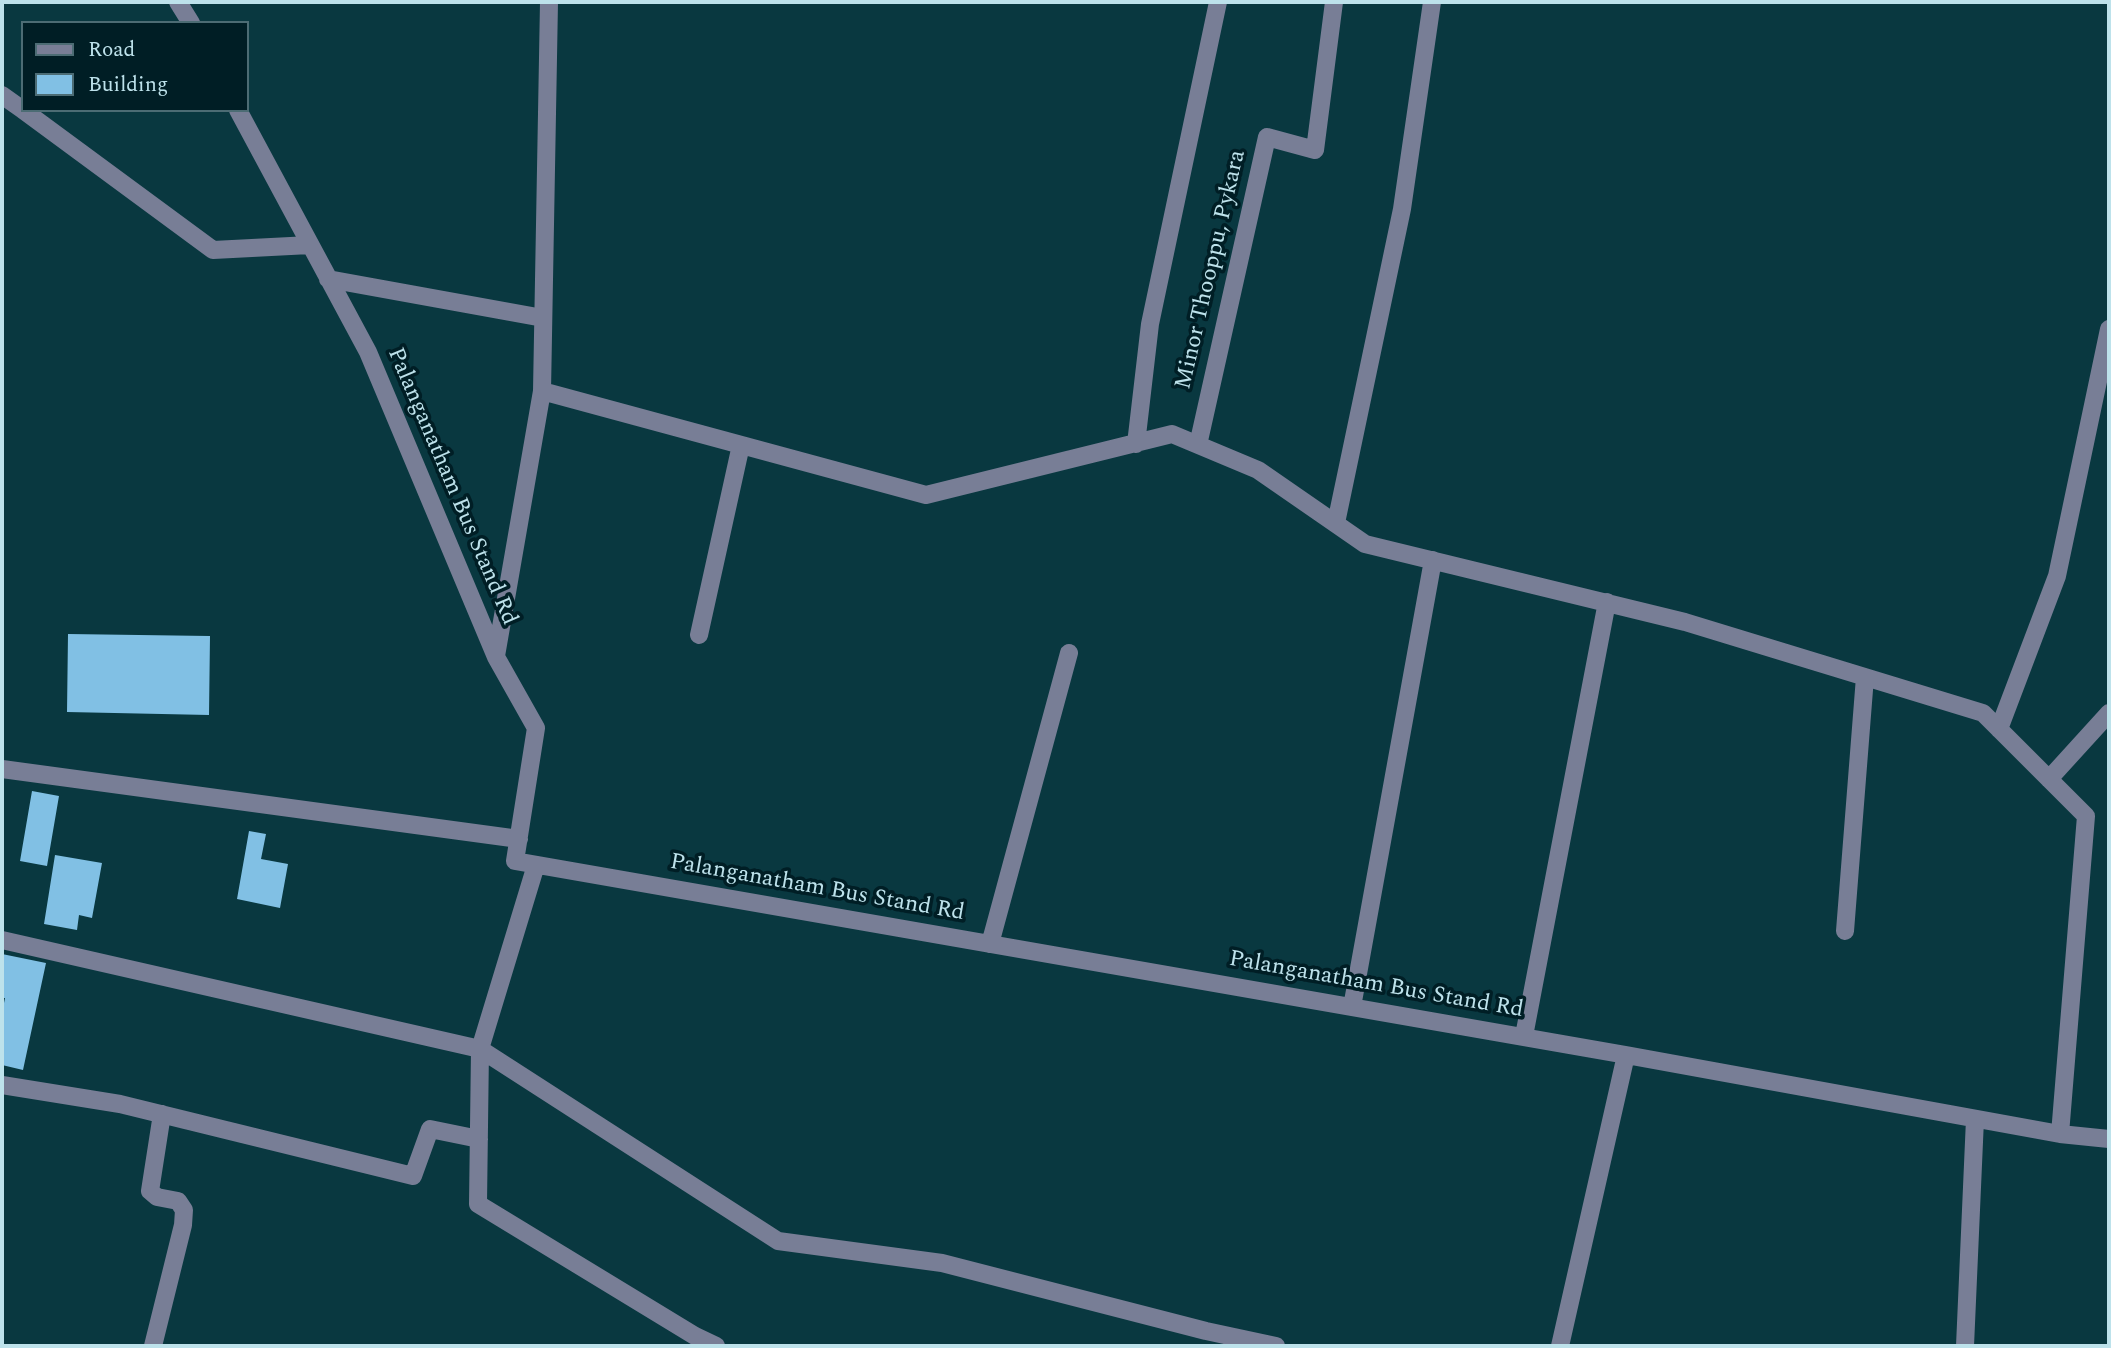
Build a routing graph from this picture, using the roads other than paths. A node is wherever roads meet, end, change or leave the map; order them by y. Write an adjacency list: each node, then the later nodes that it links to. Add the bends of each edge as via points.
1 (178, 2): 6 (street)
2 (549, 2): 13 (street)
3 (1218, 2): 16 (street, via 1150,324)
4 (1334, 2): 18 (street, Minor Thooppu, Pykara, via 1315,150 1267,136)
5 (1432, 2): 19 (street, via 1402,209)
6 (190, 21)
7 (2, 95): 8 (street)
8 (21, 109)
9 (26, 112): 11 (street, via 214,250)
10 (239, 112): 11 (street, Palanganatham Bus Stand Rd)
11 (310, 245): 12 (street, Palanganatham Bus Stand Rd)
12 (328, 279): 13 (street); 24 (street, Palanganatham Bus Stand Rd, via 368,352)
13 (543, 318): 15 (street)
14 (2109, 329): 27 (street, via 2057,576)
15 (542, 391): 17 (street); 24 (street)
16 (1136, 444): 17 (street, via 926,495); 18 (street, via 1172,434)
17 (741, 445): 22 (street)
18 (1198, 445): 19 (street, via 1258,470)
19 (1336, 523): 20 (street, via 1366,544)
20 (1433, 560): 21 (street); 35 (street)
21 (1607, 602): 25 (street); 36 (street)
22 (699, 635)
23 (1069, 653): 34 (street)
24 (496, 657): 30 (street, Palanganatham Bus Stand Rd, via 536,728)
25 (1865, 677): 27 (street, via 1983,713); 32 (street)
26 (2109, 713): 29 (street)
27 (1999, 729): 29 (street)
28 (2, 769): 30 (street)
29 (2049, 779): 42 (street, via 2087,816)
30 (519, 839): 31 (street, Palanganatham Bus Stand Rd, via 515,861)
31 (536, 865): 34 (street, Palanganatham Bus Stand Rd); 37 (street)
32 (1845, 931)
33 (2, 940): 37 (street)
34 (990, 944): 35 (street, Palanganatham Bus Stand Rd)
35 (1352, 1007): 36 (street, Palanganatham Bus Stand Rd)
36 (1524, 1036): 38 (street, Palanganatham Bus Stand Rd)
37 (480, 1049): 43 (street); 45 (street, via 778,1241 942,1263)
38 (1626, 1055): 41 (street, Palanganatham Bus Stand Rd); 49 (street)
39 (2, 1085): 40 (street)
40 (162, 1114): 43 (street, via 413,1176 430,1129); 46 (street, via 150,1191 178,1201 184,1210)
41 (1975, 1119): 42 (street, Palanganatham Bus Stand Rd); 50 (street)
42 (2060, 1134): 44 (street, Palanganatham Bus Stand Rd)
43 (479, 1139): 47 (street, via 478,1204)
44 (2109, 1139)
45 (1257, 1344): 48 (street)
46 (153, 1346)
47 (716, 1346)
48 (1276, 1346)
49 (1560, 1346)
50 (1965, 1346)

